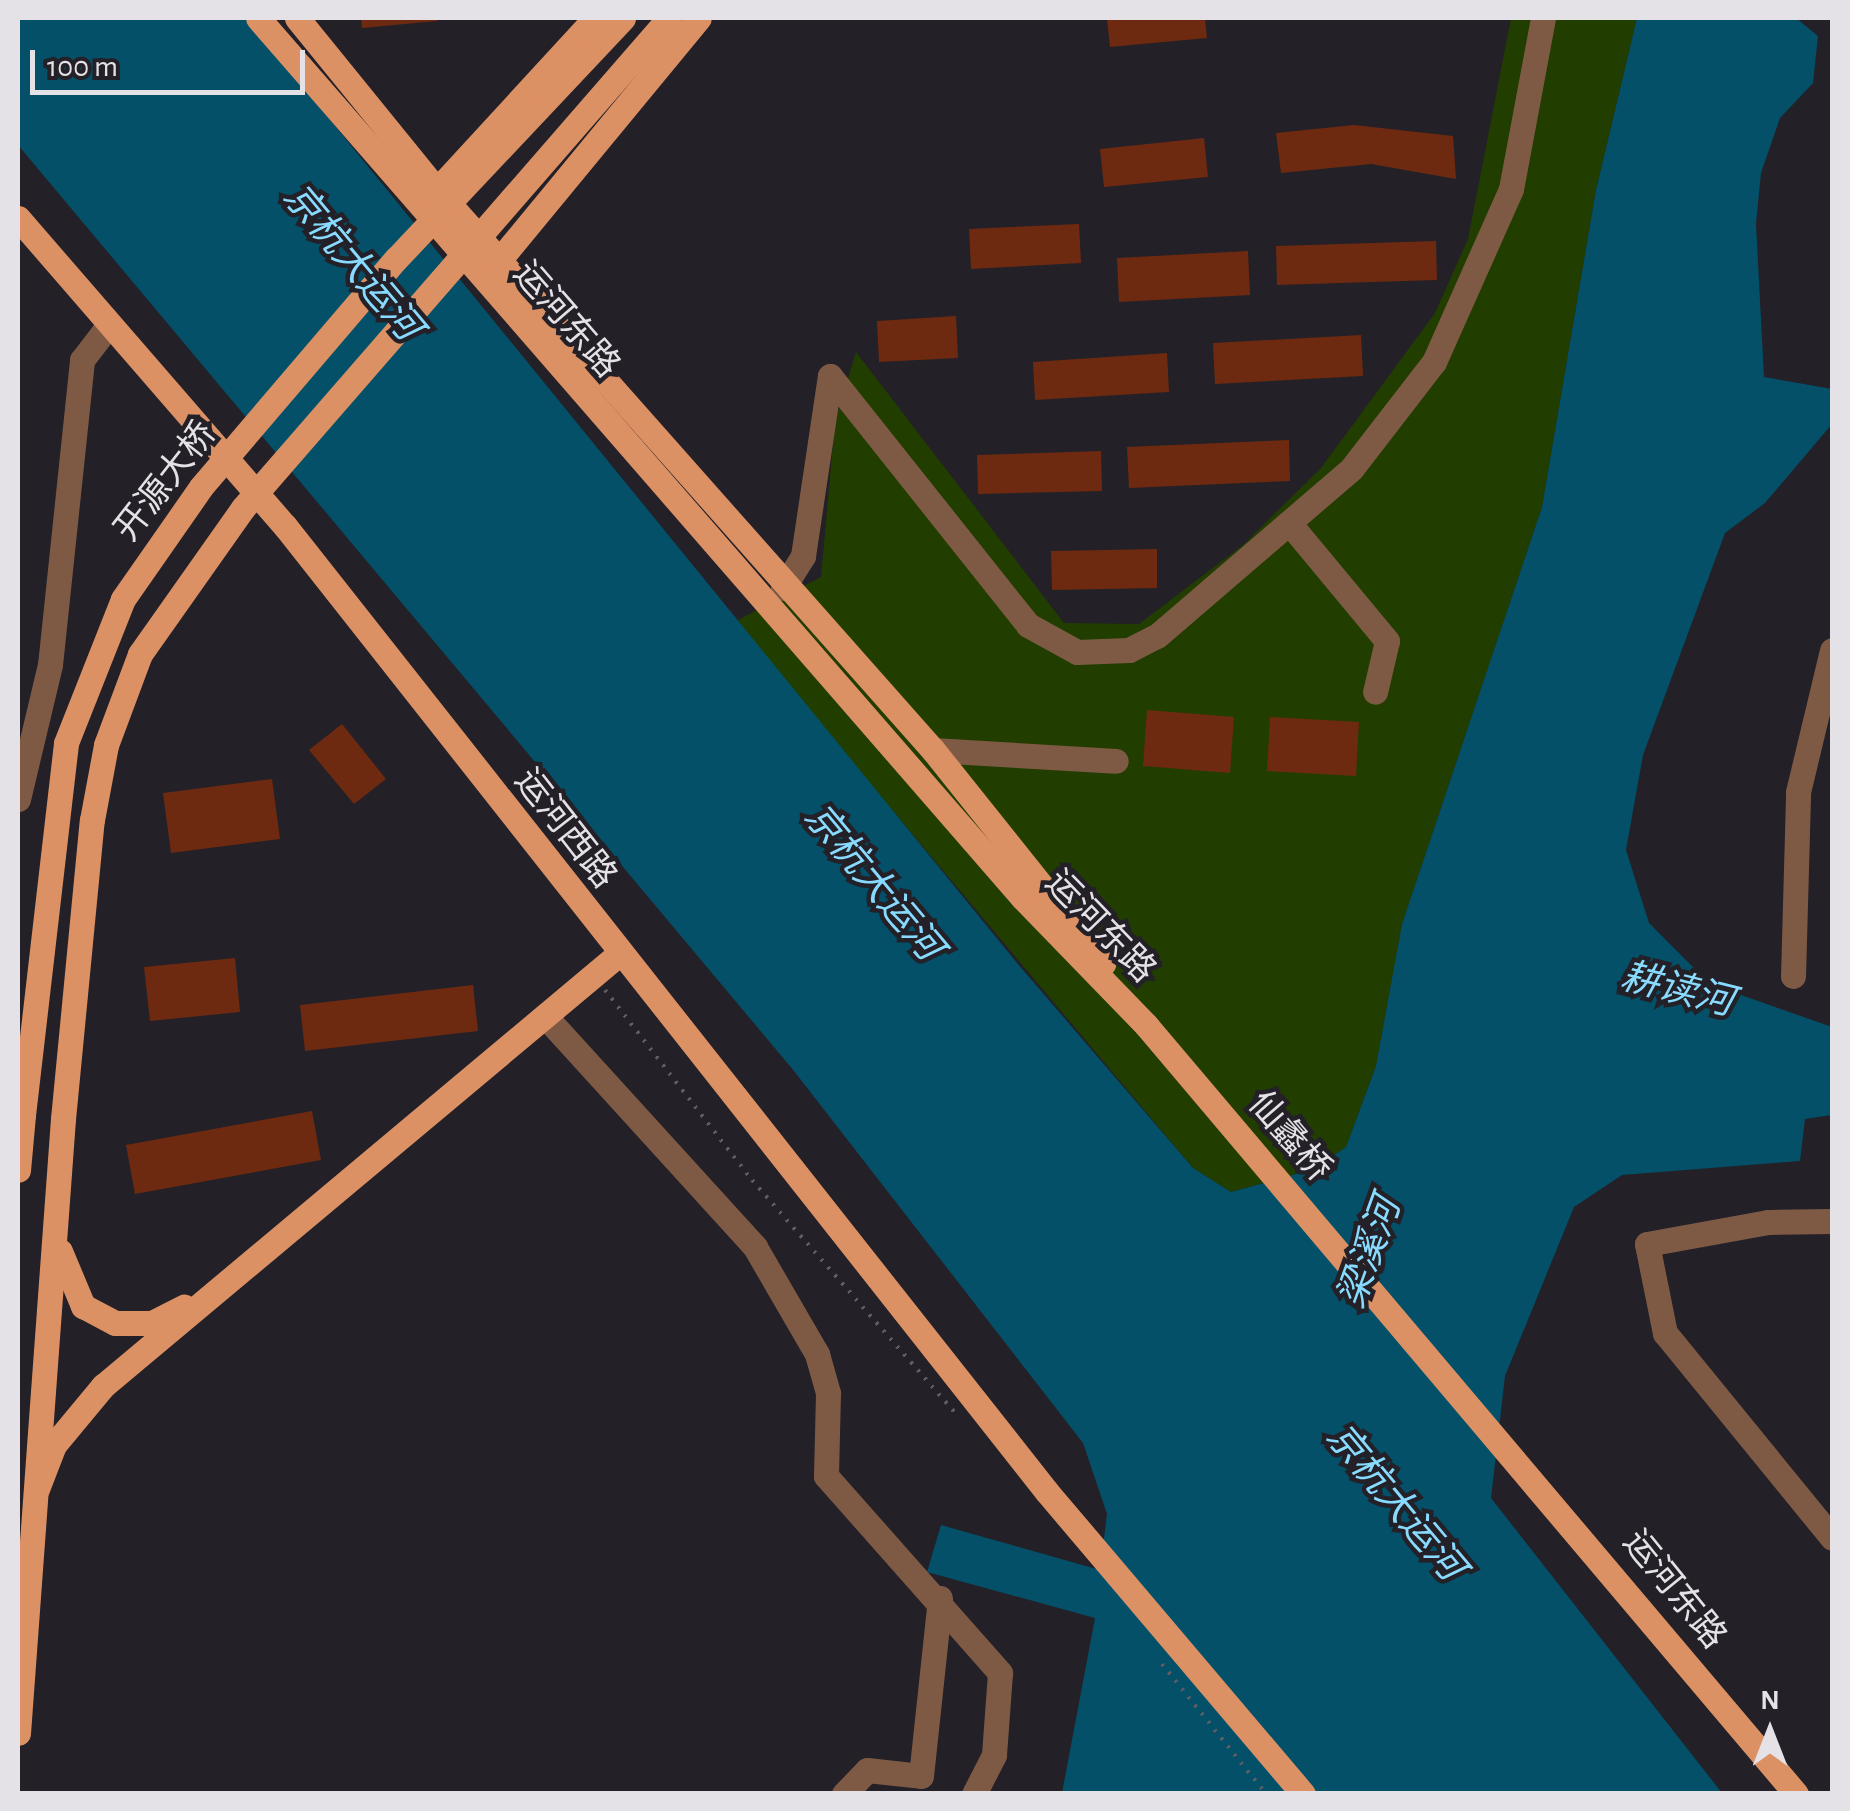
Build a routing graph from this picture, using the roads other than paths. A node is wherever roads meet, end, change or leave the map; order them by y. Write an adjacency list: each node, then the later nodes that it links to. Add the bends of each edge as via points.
1 (258, 18): 22 (main road, 运河东路, via 1022,898)
2 (297, 18): 8 (main road, 运河东路)
3 (594, 18): 8 (main road)
4 (623, 18): 23 (main road, 开源大桥, bridge, via 383,274 201,487 123,599 66,744)
5 (669, 18): 24 (main road, bridge, via 243,508 140,654 106,745 92,820)
6 (698, 18): 10 (main road)
7 (1543, 18): 12 (street, via 1511,189 1465,304 1394,420)
8 (437, 190): 10 (main road, 运河东路)
9 (18, 218): 11 (main road, 运河西路)
10 (501, 258): 13 (main road, 运河东路)
11 (108, 326): 18 (street, via 82,360 50,665); 19 (main road, 运河西路, via 285,526)
12 (1290, 524): 13 (street, via 1156,636 1130,650 1078,652 1028,625 830,376 803,556); 15 (street, via 1386,642)
13 (784, 588): 16 (main road, 运河东路)
14 (1832, 650): 20 (street, via 1798,792)
15 (1374, 692)
16 (932, 750): 17 (street); 22 (main road, 运河东路, via 1051,888)
17 (1116, 761)
18 (18, 799)
19 (618, 954): 21 (main road); 35 (main road, 运河西路, via 1047,1492)
20 (1793, 976)
21 (545, 1016): 26 (main road); 31 (street, via 755,1247 817,1354 828,1394 826,1476)
22 (1146, 1024): 27 (main road, 仙蠡桥)
23 (18, 1170)
24 (56, 1214): 26 (main road, via 63,1275 83,1306 115,1323 152,1323); 28 (main road)
25 (1832, 1221): 29 (street, via 1768,1222 1647,1244 1664,1333)
26 (193, 1303): 28 (main road, via 74,1416)
27 (1536, 1477): 36 (main road, 运河东路)
28 (36, 1489): 32 (main road)
29 (1824, 1516): 30 (street)
30 (1832, 1538)
31 (940, 1598): 33 (street, via 922,1776 867,1770); 34 (street, via 1000,1673 994,1755)
32 (18, 1733)
33 (844, 1794)
34 (974, 1794)
35 (1303, 1794)
36 (1796, 1794)

